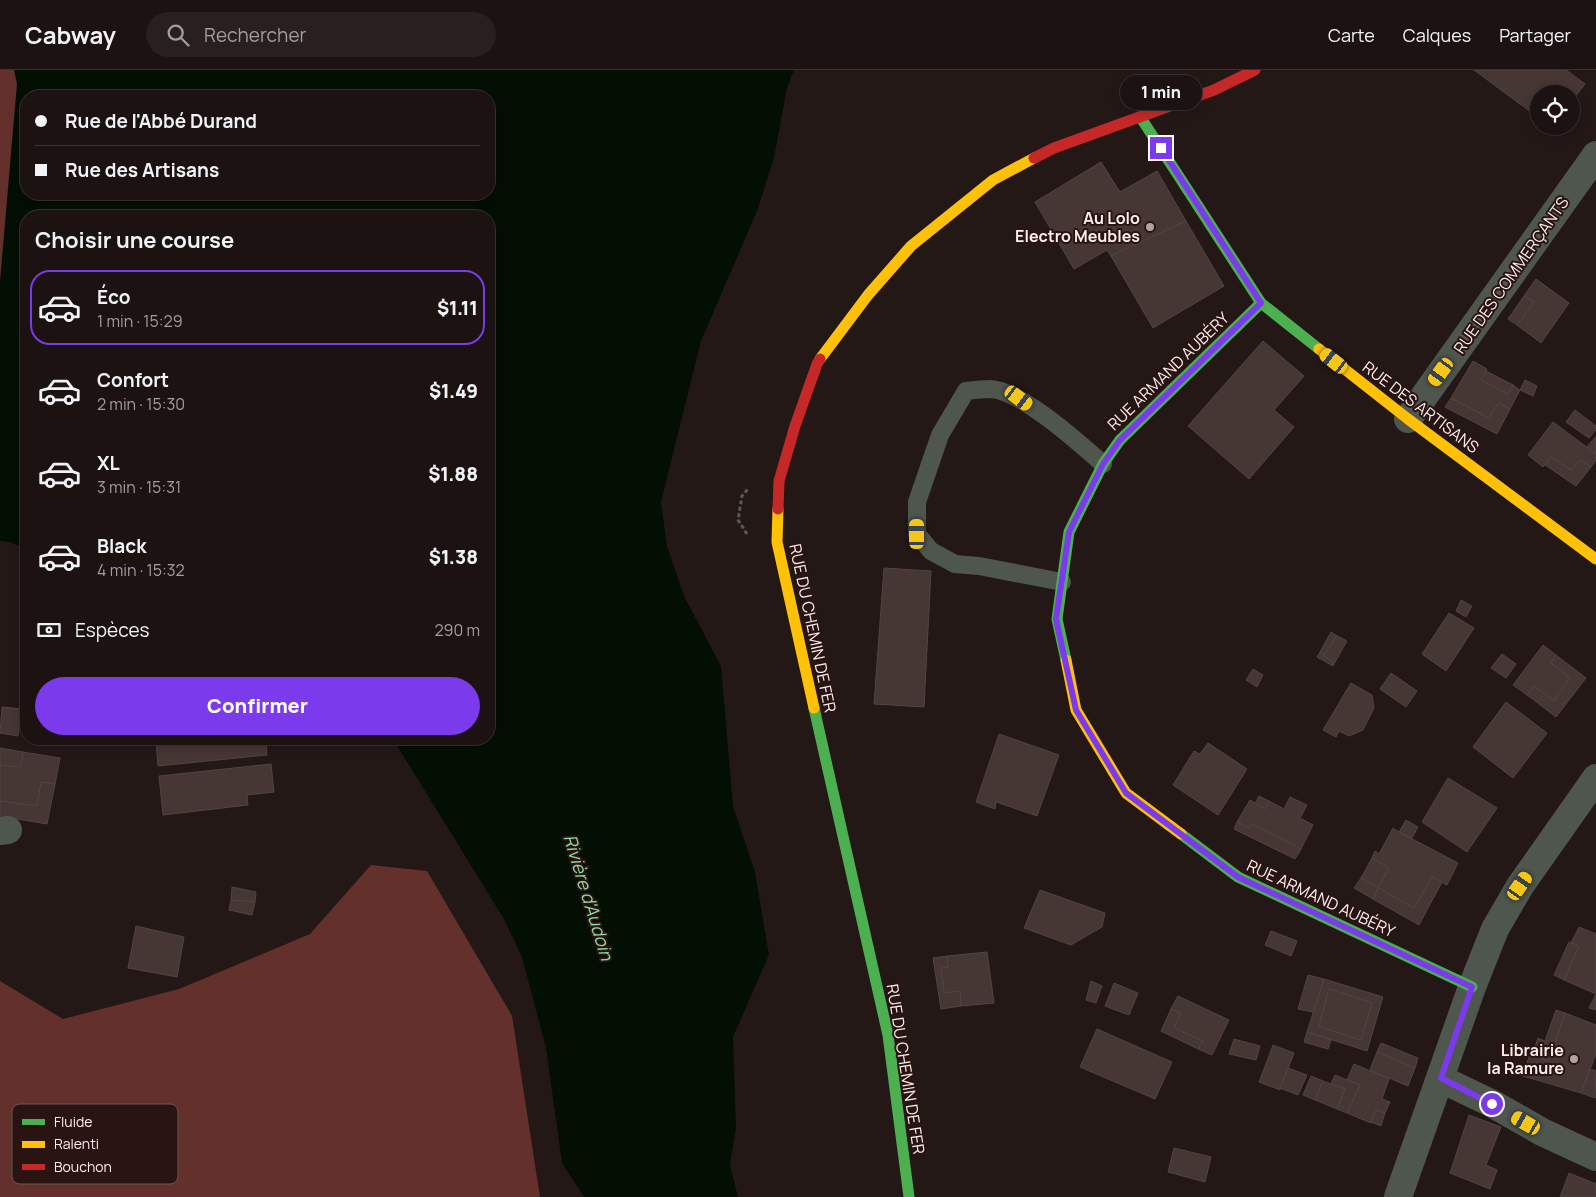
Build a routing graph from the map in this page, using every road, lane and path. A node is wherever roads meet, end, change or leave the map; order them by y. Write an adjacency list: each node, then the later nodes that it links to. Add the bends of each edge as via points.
1 (1256, 70): 2 (street, RUE DU CHEMIN DE FER)
2 (1141, 118): 4 (street, RUE DES ARTISANS); 13 (street, RUE DU CHEMIN DE FER, via 1054,148 993,180 911,246 868,294 817,364 779,481 777,542 888,1035)
3 (1596, 155): 5 (street, RUE DES COMMERÇANTS)
4 (1261, 303): 5 (street, RUE DES ARTISANS); 6 (street, RUE ARMAND AUBÉRY, via 1120,440)
5 (1408, 419): 7 (street, RUE DES ARTISANS)
6 (1103, 464): 8 (street, RUE ARMAND AUBÉRY, via 1069,532); 8 (lane, via 1019,398 991,389 966,391 940,435 917,502 917,534 931,551 954,564)
7 (1596, 559)
8 (1062, 582): 10 (street, RUE ARMAND AUBÉRY, via 1056,619 1076,710 1126,793 1238,877)
9 (1596, 778): 10 (street, via 1520,886 1495,929)
10 (1472, 987): 11 (street)
11 (1441, 1078): 12 (street); 14 (street)
12 (1596, 1157)
13 (909, 1197)
14 (1398, 1197)

